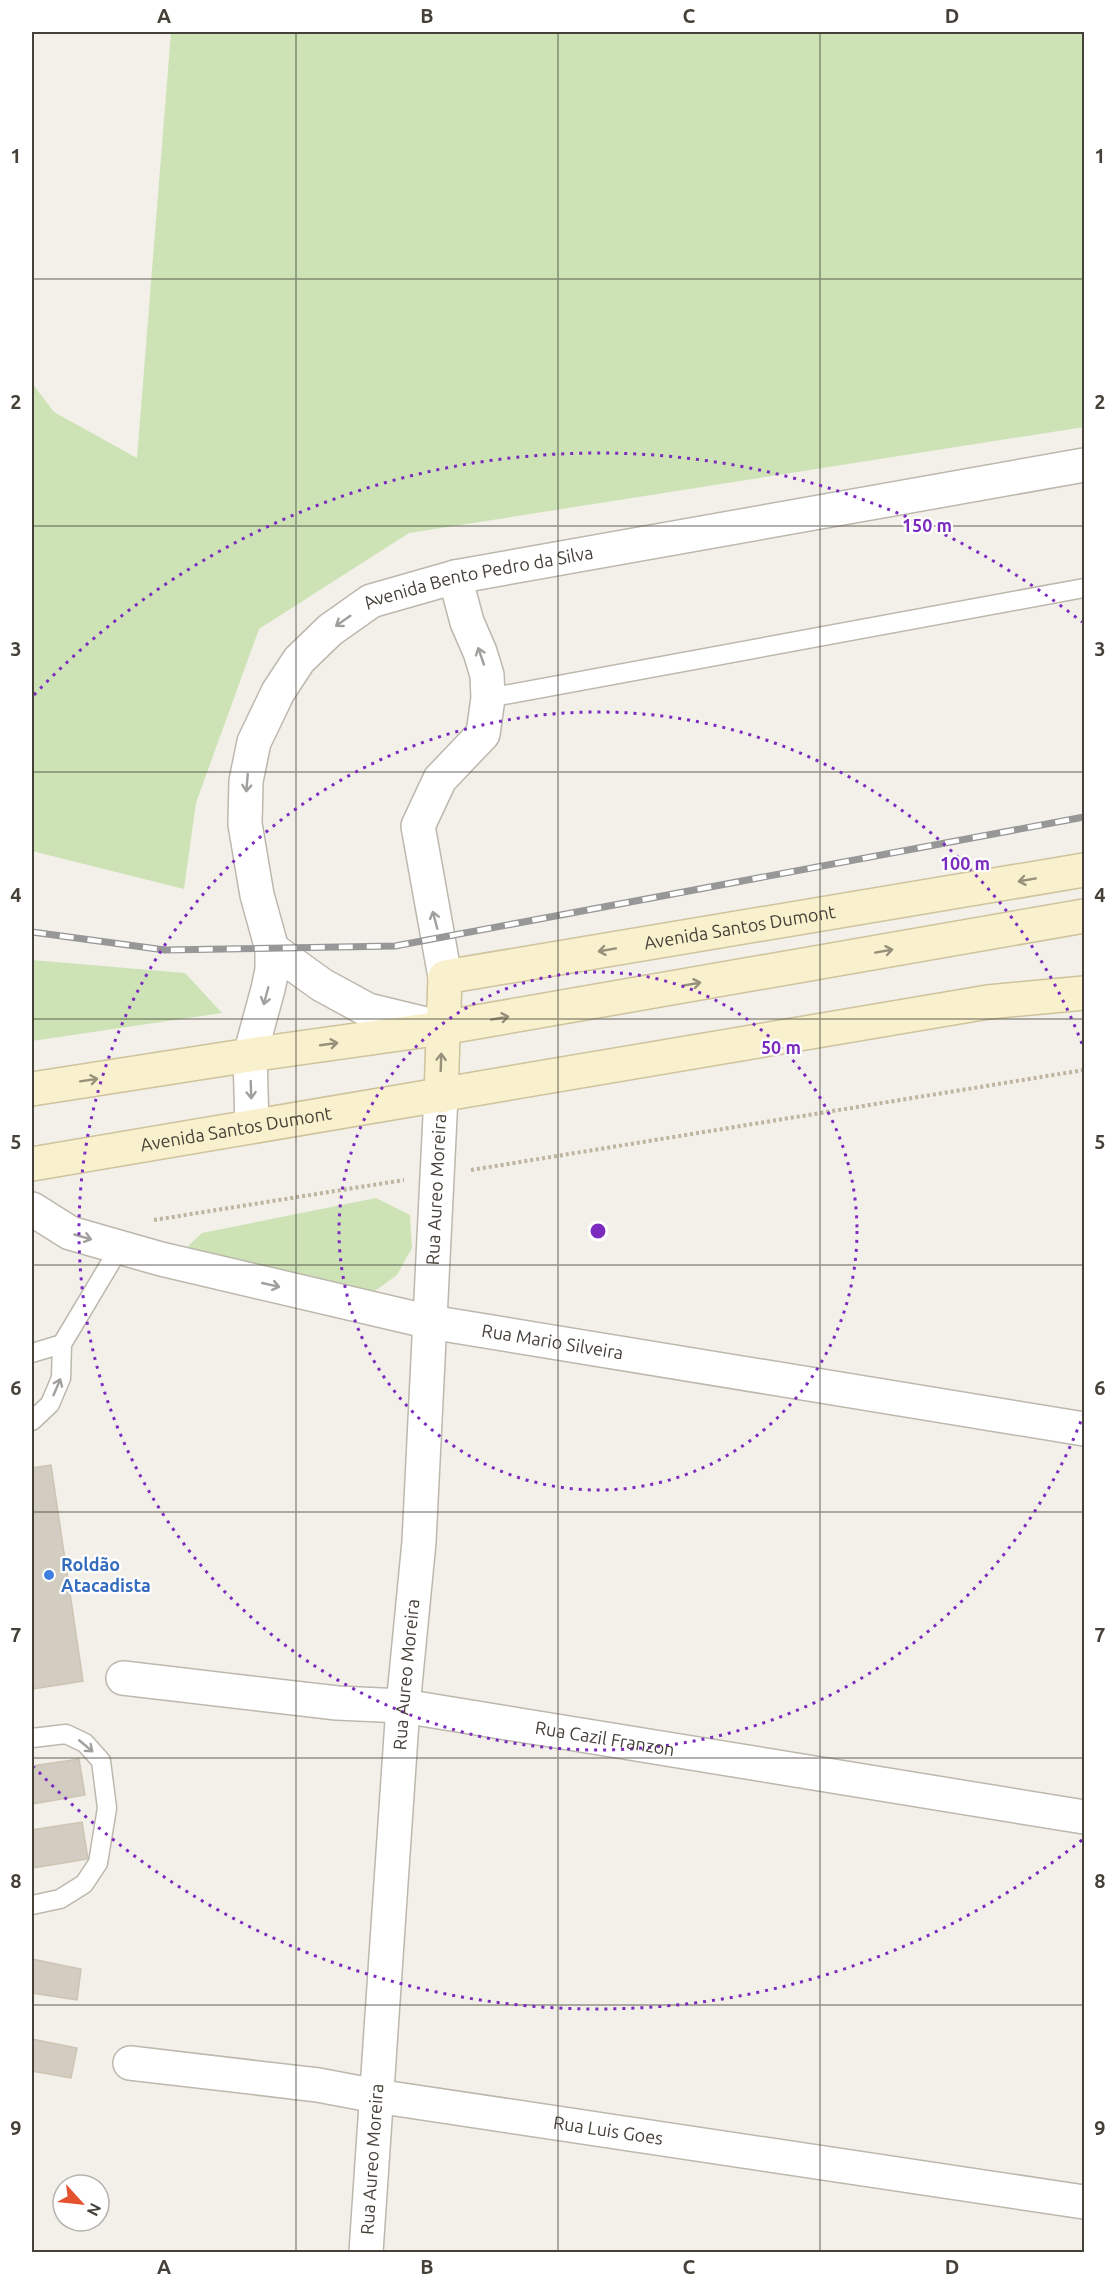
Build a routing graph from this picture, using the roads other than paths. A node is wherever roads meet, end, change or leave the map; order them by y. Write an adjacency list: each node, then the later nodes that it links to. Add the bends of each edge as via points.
1 (1084, 465): 2 (street, Avenida Bento Pedro da Silva)
2 (455, 577): 4 (street, one-way to 2, via 488,675); 7 (street, Avenida Bento Pedro da Silva, one-way to 7, via 371,602 330,630 299,660 278,692 254,742 246,781 245,824 257,895)
3 (1084, 588): 4 (lane)
4 (488, 698): 8 (street, one-way to 4, via 418,826 440,778 483,734)
5 (1084, 870): 8 (main road, Avenida Santos Dumont, one-way to 8)
6 (1084, 916): 10 (main road, one-way to 6)
7 (272, 949): 10 (street, via 322,985 368,1010); 11 (street, Avenida Bento Pedro da Silva, one-way to 11, via 272,970)
8 (445, 977): 10 (main road)
9 (1084, 993): 13 (main road, Avenida Santos Dumont, via 988,1002)
10 (442, 1028): 11 (main road, one-way to 10); 13 (main road, one-way to 10)
11 (250, 1055): 12 (main road, one-way to 11); 14 (street, Avenida Bento Pedro da Silva, one-way to 14)
12 (32, 1089)
13 (441, 1096): 14 (main road, Avenida Santos Dumont); 18 (street, Rua Aureo Moreira)
14 (252, 1126): 15 (main road, Avenida Santos Dumont)
15 (32, 1164)
16 (32, 1209): 17 (street, Rua Mario Silveira, one-way to 17, via 70,1233)
17 (120, 1247): 18 (street, Rua Mario Silveira, one-way to 18); 19 (lane)
18 (430, 1322): 22 (street, Rua Mario Silveira); 24 (street, Rua Aureo Moreira, via 419,1542)
19 (62, 1344): 20 (lane); 21 (lane, one-way to 19, via 50,1404 61,1378)
20 (32, 1353)
21 (32, 1421)
22 (1084, 1429)
23 (123, 1678): 24 (street, Rua Cazil Franzon)
24 (403, 1706): 26 (street, Rua Cazil Franzon); 29 (street, Rua Aureo Moreira)
25 (32, 1738): 27 (lane, one-way to 27, via 66,1734 85,1743 101,1761 107,1808 98,1863 84,1884 60,1899)
26 (1084, 1817)
27 (32, 1905)
28 (130, 2063): 29 (street, Rua Luis Goes, via 318,2085)
29 (376, 2096): 30 (street, Rua Luis Goes); 31 (street, Rua Aureo Moreira)
30 (1084, 2202)
31 (366, 2253)

